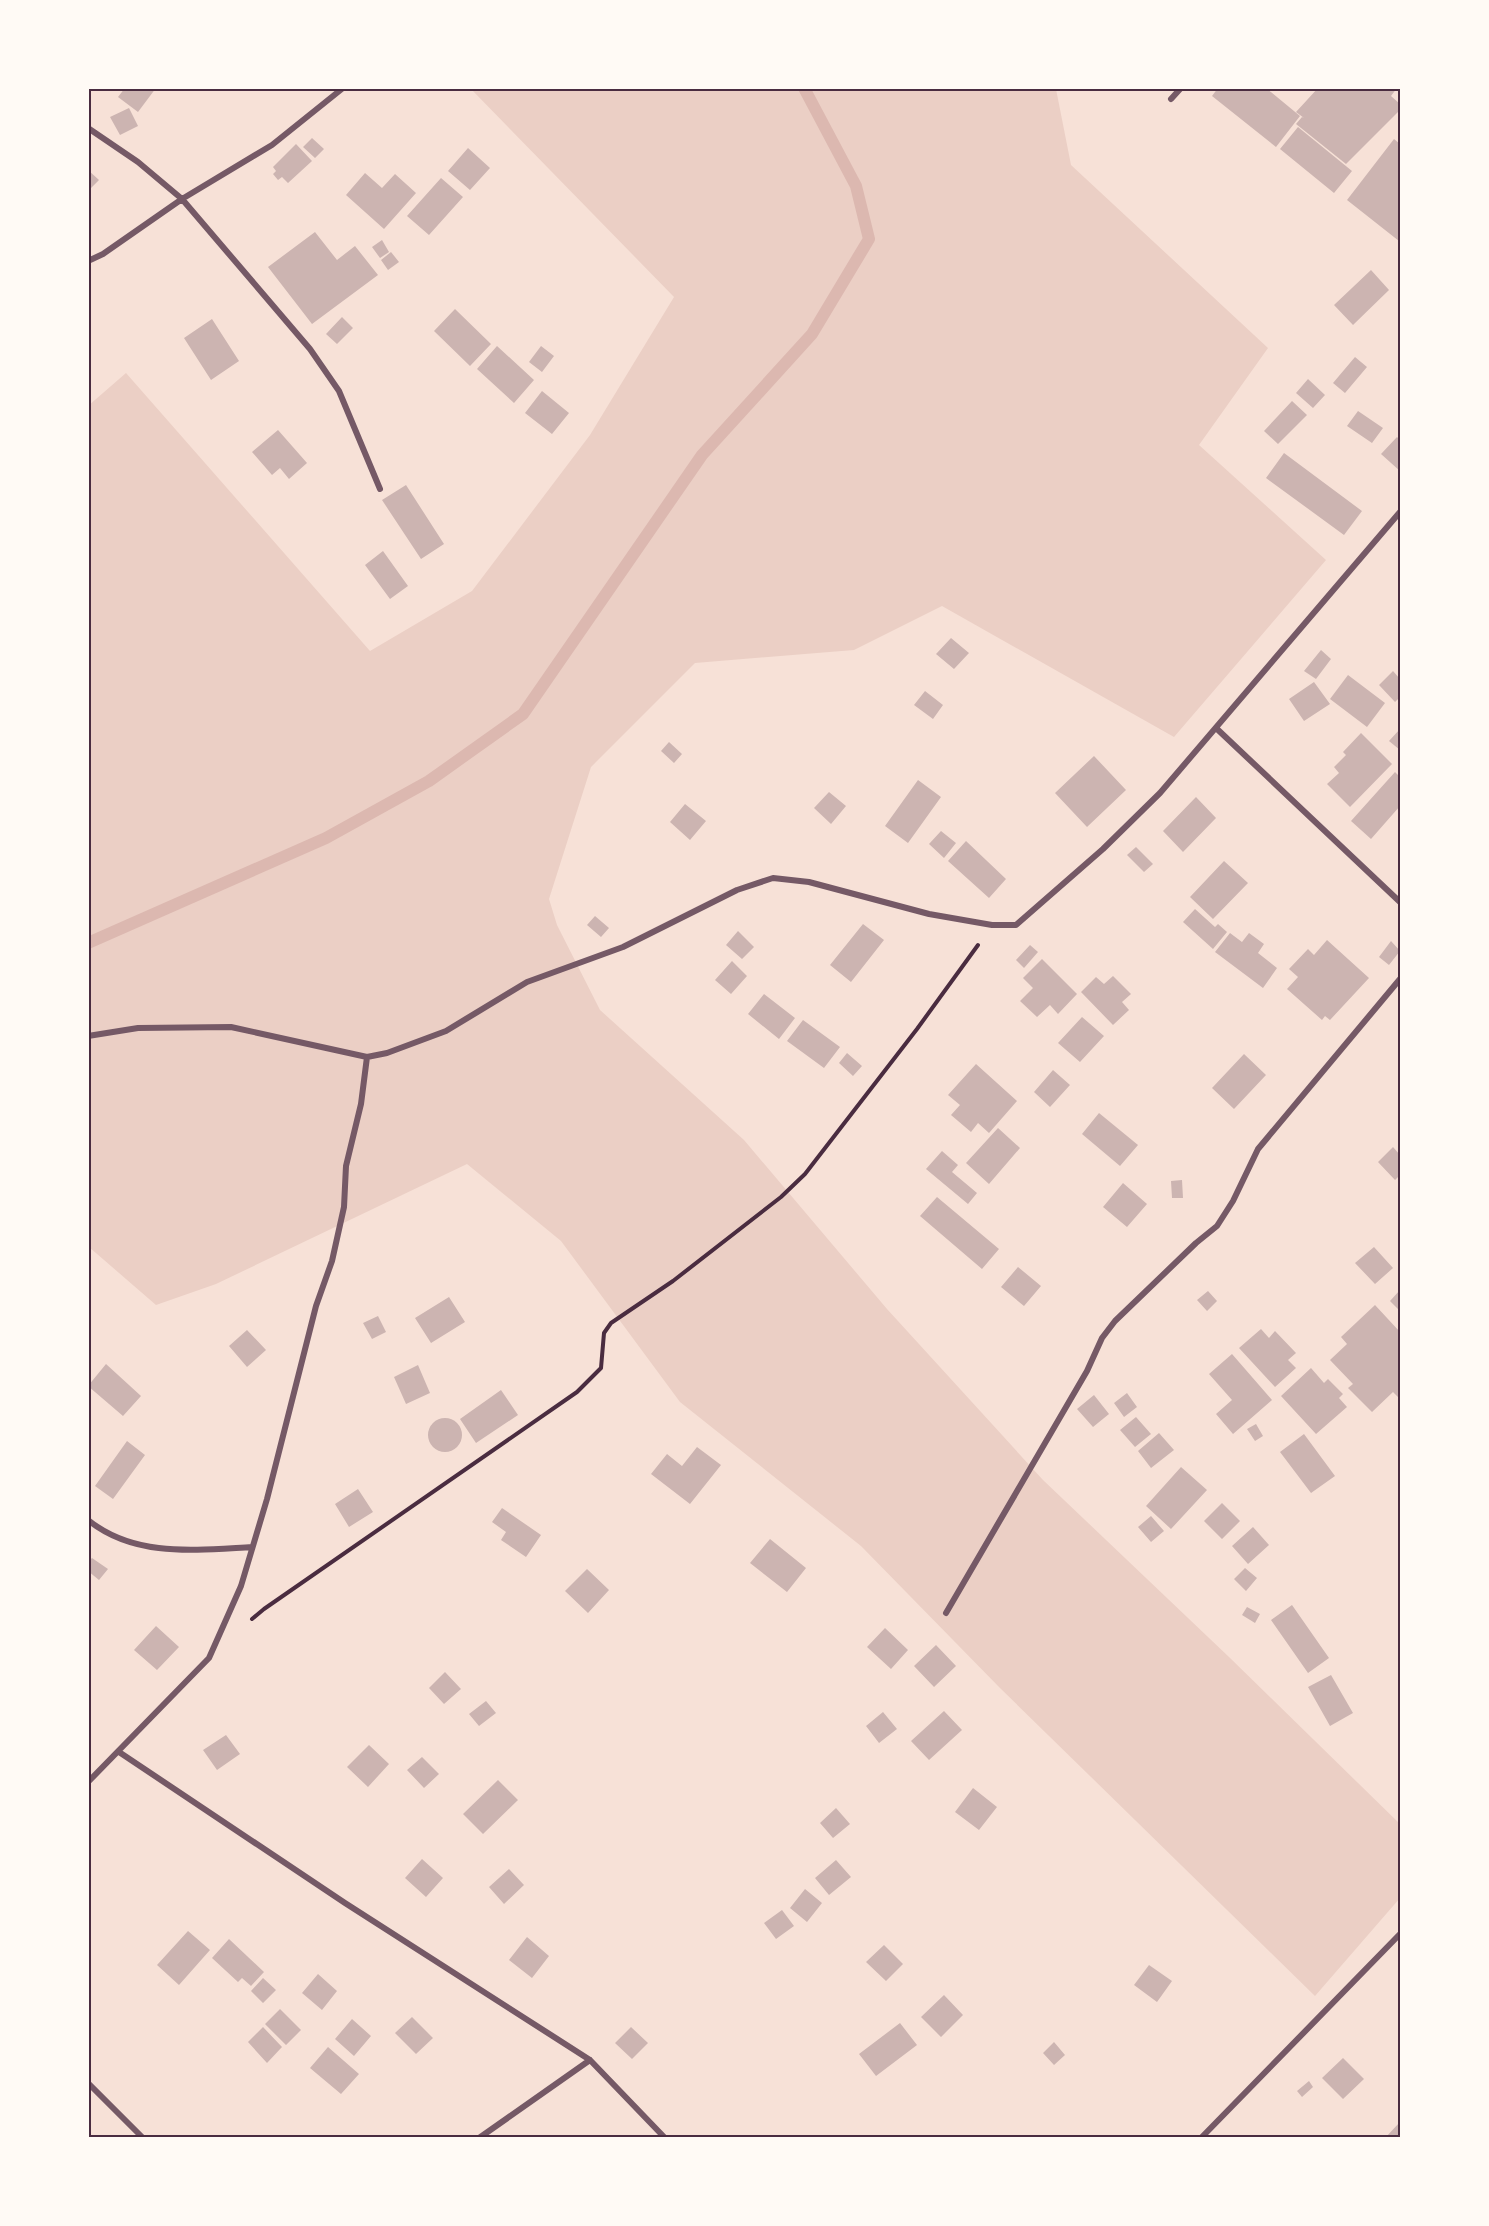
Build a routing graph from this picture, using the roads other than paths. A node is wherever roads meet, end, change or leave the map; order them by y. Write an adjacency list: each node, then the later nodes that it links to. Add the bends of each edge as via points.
1 (343, 88): 5 (street, via 272,145)
2 (1181, 88): 3 (street)
3 (1171, 99)
4 (88, 128): 5 (street, via 138,162)
5 (182, 199): 6 (street); 7 (street, via 310,349 339,391)
6 (88, 261)
7 (380, 489)
8 (1401, 512): 9 (street)
9 (1216, 729): 10 (street); 13 (street, via 1160,793 1103,849 1016,925 992,925 929,914 809,882 773,878 737,890 623,947 527,982 446,1031)
10 (1401, 902)
11 (1401, 979): 16 (street, via 1258,1149 1216,1226 1115,1321 1102,1338 1087,1371)
12 (88, 1036): 13 (street, via 138,1028 231,1027)
13 (367, 1057): 15 (street, via 332,1261 316,1306)
14 (88, 1520): 15 (street, via 103,1532 149,1548 194,1551)
15 (252, 1547): 17 (street, via 241,1586 209,1658)
16 (946, 1613)
17 (119, 1752): 18 (street); 20 (street)
18 (88, 1782)
19 (1401, 1934): 25 (street)
20 (590, 2060): 23 (street); 24 (street)
21 (88, 2083): 22 (street)
22 (143, 2138)
23 (479, 2138)
24 (665, 2138)
25 (1201, 2138)

